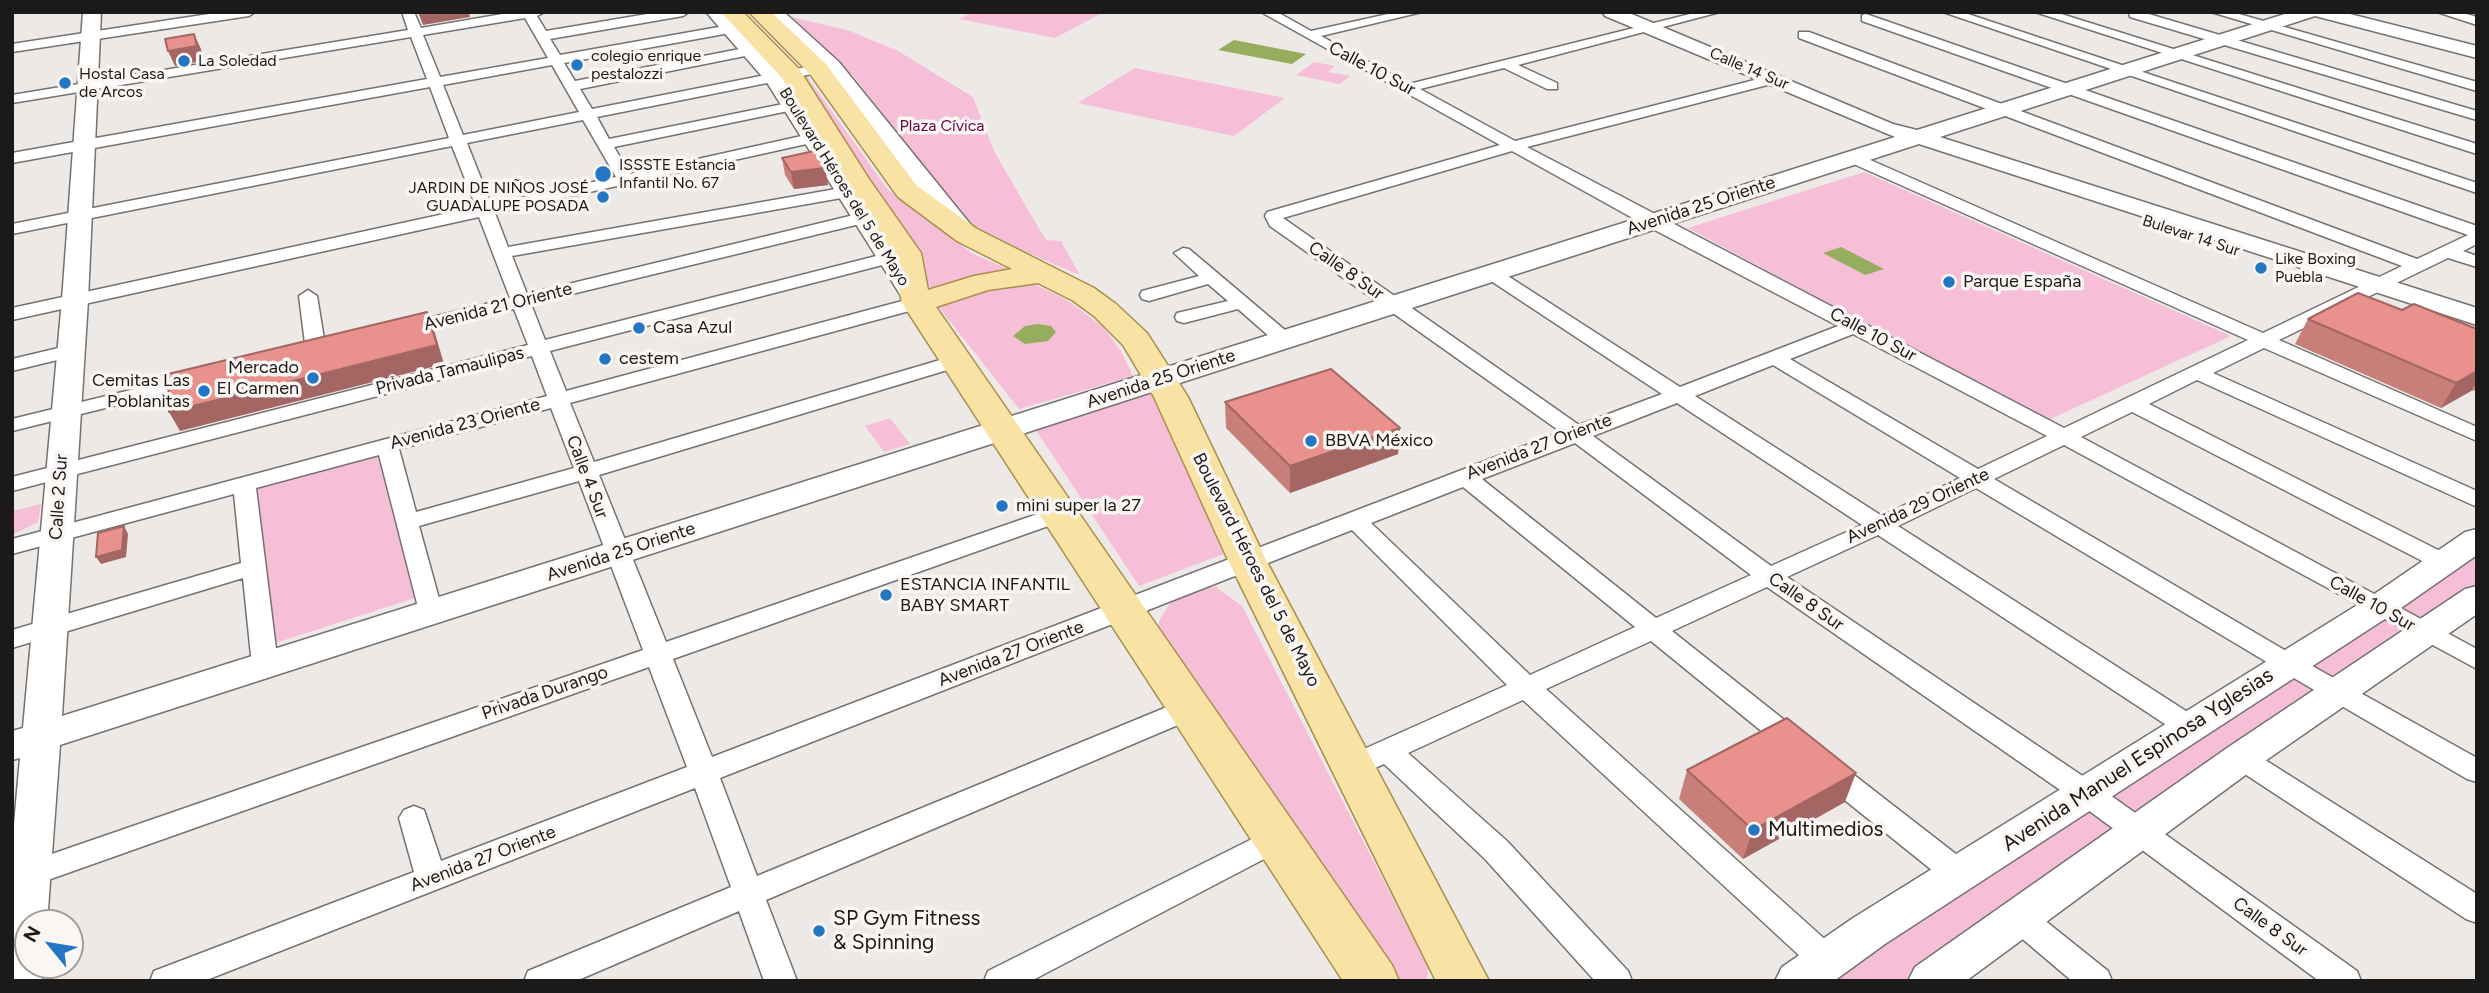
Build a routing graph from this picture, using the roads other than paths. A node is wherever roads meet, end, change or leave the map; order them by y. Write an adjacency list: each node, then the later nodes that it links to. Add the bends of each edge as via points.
1 (92, 12): 29 (main road, Calle 2 Sur)
2 (249, 12): 29 (street)
3 (682, 12): 30 (street)
4 (715, 12): 20 (main road, Boulevard Héroes del 5 de Mayo)
5 (774, 12): 38 (main road, Boulevard Héroes del 5 de Mayo)
6 (1266, 12): 28 (street, Calle 10 Sur)
7 (1355, 12): 23 (street)
8 (1416, 12): 23 (street)
9 (1611, 12): 26 (main road, Calle 14 Sur)
10 (1714, 12): 26 (street)
11 (1949, 12): 39 (street)
12 (2041, 12): 24 (street)
13 (2217, 12): 25 (street)
14 (2310, 12): 25 (main road, Avenida 25 Oriente)
15 (2320, 12): 34 (main road)
16 (2443, 12): 21 (street)
17 (532, 13): 22 (street); 30 (street)
18 (2127, 16): 24 (street); 32 (street)
19 (1866, 19): 48 (street)
20 (731, 20): 27 (main road, Boulevard Héroes del 5 de Mayo); 36 (street)
21 (2477, 21)
22 (412, 22): 42 (street, Calle 4 Sur); 43 (street)
23 (1372, 22): 28 (street)
24 (2088, 27): 35 (street)
25 (2266, 27): 32 (main road, Avenida 25 Oriente); 46 (street)
26 (1650, 28): 37 (street); 41 (main road, Calle 14 Sur)
27 (754, 32): 38 (main road, Boulevard Héroes del 5 de Mayo); 40 (main road, Boulevard Héroes del 5 de Mayo); 44 (street)
28 (1309, 35): 47 (street, Calle 10 Sur)
29 (91, 36): 33 (street); 43 (main road, Calle 2 Sur)
30 (542, 36): 36 (street)
31 (1804, 36): 51 (street)
32 (2224, 40): 35 (main road, Avenida 25 Oriente); 53 (street)
33 (12, 48)
34 (2477, 52)
35 (2175, 55): 39 (main road, Avenida 25 Oriente); 60 (street)
36 (556, 60): 42 (street); 44 (street)
37 (1506, 64): 45 (street); 47 (street)
38 (825, 67): 40 (street); 78 (main road, Boulevard Héroes del 5 de Mayo, via 898,182 967,235)
39 (2126, 71): 48 (main road, Avenida 25 Oriente); 65 (street)
40 (783, 76): 50 (main road, Boulevard Héroes del 5 de Mayo); 52 (street); 64 (main road, Boulevard Héroes del 5 de Mayo)
41 (1774, 79): 54 (main road, Calle 14 Sur); 59 (street)
42 (435, 82): 56 (street, Calle 4 Sur); 57 (street)
43 (88, 86): 49 (street); 57 (main road, Calle 2 Sur)
44 (571, 86): 52 (street)
45 (1552, 86)
46 (2477, 87)
47 (1408, 88): 59 (street, Calle 10 Sur)
48 (2067, 90): 51 (main road, Avenida 25 Oriente); 71 (street)
49 (12, 99)
50 (793, 106): 55 (main road, Boulevard Héroes del 5 de Mayo); 58 (street)
51 (2002, 110): 54 (main road, Avenida 25 Oriente); 77 (street)
52 (588, 115): 56 (street); 58 (street)
53 (2477, 116)
54 (1903, 135): 62 (main road, Avenida 25 Oriente); 81 (main road, Bulevar 14 Sur)
55 (815, 138): 63 (street); 64 (main road, Boulevard Héroes del 5 de Mayo)
56 (458, 141): 66 (street, Calle 4 Sur); 67 (street)
57 (84, 145): 61 (street); 67 (main road, Calle 2 Sur)
58 (605, 145): 63 (street)
59 (1513, 146): 69 (street, Calle 10 Sur); 88 (street, Calle 8 Sur, via 1273,216)
60 (2477, 149)
61 (12, 158)
62 (1853, 158): 69 (main road, Avenida 25 Oriente); 96 (street)
63 (626, 180): 66 (street)
64 (852, 186): 68 (main road); 73 (street); 85 (main road, Boulevard Héroes del 5 de Mayo, via 907,253)
65 (2477, 188)
66 (485, 211): 73 (street, Calle 4 Sur); 84 (street)
67 (80, 216): 70 (street); 84 (main road, Calle 2 Sur)
68 (862, 218): 75 (main road, Boulevard Héroes del 5 de Mayo); 86 (street, Avenida 21 Oriente)
69 (1653, 222): 79 (main road, Avenida 25 Oriente); 92 (street, Calle 10 Sur)
70 (12, 229)
71 (2477, 234): 72 (street, Avenida 29 Oriente)
72 (2447, 251): 76 (street); 77 (street, Avenida 29 Oriente)
73 (501, 253): 86 (street, Calle 4 Sur)
74 (1183, 253): 80 (street)
75 (888, 258): 85 (main road, Boulevard Héroes del 5 de Mayo); 97 (street, Privada Tamaulipas)
76 (2477, 262)
77 (2418, 266): 81 (street, Avenida 29 Oriente)
78 (1041, 273): 85 (main road, via 984,282); 105 (main road, Boulevard Héroes del 5 de Mayo, via 1105,310 1136,340)
79 (1491, 273): 88 (main road, Avenida 25 Oriente); 106 (street)
80 (1210, 278): 82 (street); 87 (street)
81 (2369, 288): 91 (main road, Bulevar 14 Sur); 93 (main road, Bulevar 14 Sur); 96 (street, Avenida 29 Oriente)
82 (1149, 295)
83 (308, 296): 99 (street, via 322,350)
84 (75, 300): 89 (street); 98 (main road, Calle 2 Sur)
85 (916, 301): 101 (main road, Boulevard Héroes del 5 de Mayo); 107 (street, Avenida 23 Oriente)
86 (520, 302): 94 (street, Avenida 21 Oriente); 97 (street, Calle 4 Sur)
87 (1241, 303): 90 (street); 95 (street)
88 (1394, 305): 95 (main road, Avenida 25 Oriente); 112 (street, Calle 8 Sur)
89 (12, 314)
90 (1184, 317)
91 (2477, 317)
92 (1856, 326): 100 (street, Avenida 27 Oriente); 114 (street, Calle 10 Sur)
93 (2477, 330)
94 (380, 336)
95 (1285, 340): 105 (main road, Avenida 25 Oriente)
96 (2263, 341): 103 (street, Avenida 29 Oriente); 113 (street)
97 (538, 349): 107 (street, Calle 4 Sur); 116 (street, Privada Tamaulipas)
98 (71, 351): 102 (street); 109 (main road, Calle 2 Sur)
99 (293, 357)
100 (1773, 357): 106 (street, Avenida 27 Oriente); 119 (street)
101 (957, 361): 111 (main road, Boulevard Héroes del 5 de Mayo); 117 (street)
102 (12, 365)
103 (2197, 373): 108 (street, Avenida 29 Oriente); 122 (street)
104 (220, 374): 109 (street)
105 (1160, 379): 111 (main road, Avenida 25 Oriente); 131 (main road, Boulevard Héroes del 5 de Mayo)
106 (1678, 394): 112 (street, Avenida 27 Oriente); 126 (street)
107 (557, 399): 115 (street, Avenida 23 Oriente); 117 (street, Calle 4 Sur)
108 (2133, 404): 114 (street, Avenida 29 Oriente); 132 (street)
109 (66, 412): 110 (street); 116 (main road, Calle 2 Sur)
110 (12, 425)
111 (1001, 429): 123 (main road, Boulevard Héroes del 5 de Mayo); 130 (main road, Avenida 25 Oriente)
112 (1576, 433): 118 (street, Avenida 27 Oriente); 134 (street, Calle 8 Sur)
113 (2477, 435)
114 (2065, 437): 119 (street, Avenida 29 Oriente); 136 (street, Calle 10 Sur)
115 (387, 445): 121 (street, Avenida 23 Oriente); 125 (street)
116 (60, 471): 120 (street, Privada Tamaulipas); 127 (main road, Calle 2 Sur)
117 (585, 472): 125 (street); 130 (street, Calle 4 Sur)
118 (1465, 477): 124 (street, Avenida 27 Oriente); 140 (street)
119 (1978, 479): 126 (street, Avenida 29 Oriente); 145 (street)
120 (12, 484)
121 (244, 484): 127 (street, Avenida 23 Oriente); 133 (street)
122 (2477, 500)
123 (1060, 514): 137 (main road, Boulevard Héroes del 5 de Mayo); 143 (street, Privada Durango)
124 (1354, 519): 131 (street, Avenida 27 Oriente); 147 (street)
125 (407, 522): 138 (street)
126 (1881, 525): 134 (street, Avenida 29 Oriente); 150 (street)
127 (56, 535): 129 (street, Avenida 23 Oriente); 139 (main road, Calle 2 Sur)
128 (2477, 539): 132 (main road, Avenida Manuel Espinosa Yglesias)
129 (12, 547)
130 (618, 553): 138 (main road, Avenida 25 Oriente); 143 (street, Calle 4 Sur)
131 (1247, 559): 137 (street, Avenida 27 Oriente); 152 (main road, Boulevard Héroes del 5 de Mayo)
132 (2443, 562): 136 (main road, Avenida Manuel Espinosa Yglesias)
133 (254, 567): 139 (street); 146 (street)
134 (1767, 575): 140 (street, Avenida 29 Oriente); 156 (street, Calle 8 Sur)
135 (2477, 597): 141 (main road)
136 (2379, 607): 141 (street, Calle 10 Sur); 145 (main road, Avenida Manuel Espinosa Yglesias)
137 (1123, 610): 149 (main road, Boulevard Héroes del 5 de Mayo); 155 (street, Avenida 27 Oriente)
138 (430, 613): 146 (main road, Avenida 25 Oriente)
139 (49, 628): 142 (street); 151 (main road, Calle 2 Sur)
140 (1653, 629): 147 (street, Avenida 29 Oriente); 161 (street)
141 (2424, 633): 144 (street, Calle 10 Sur); 148 (main road)
142 (12, 639)
143 (657, 654): 155 (street, Calle 4 Sur); 160 (street, Privada Durango)
144 (2477, 660)
145 (2289, 664): 148 (street); 150 (main road, Avenida Manuel Espinosa Yglesias)
146 (265, 665): 151 (main road, Avenida 25 Oriente)
147 (1527, 688): 152 (street, Avenida 29 Oriente); 166 (street)
148 (2338, 692): 153 (main road); 154 (street)
149 (1189, 709): 159 (main road, Boulevard Héroes del 5 de Mayo); 163 (street)
150 (2190, 727): 156 (main road, Avenida Manuel Espinosa Yglesias)
151 (26, 742): 160 (main road, Calle 2 Sur)
152 (1371, 758): 173 (main road, Boulevard Héroes del 5 de Mayo); 174 (street, via 1496,850)
153 (2241, 758): 158 (main road); 164 (street)
154 (2477, 771)
155 (704, 774): 162 (street, Avenida 27 Oriente); 163 (street, Calle 4 Sur)
156 (2086, 793): 158 (street, Calle 8 Sur); 161 (main road, Avenida Manuel Espinosa Yglesias)
157 (414, 818): 162 (street)
158 (2137, 831): 165 (main road); 177 (street, Calle 8 Sur)
159 (1276, 839): 171 (street); 172 (main road, Boulevard Héroes del 5 de Mayo)
160 (32, 874): 167 (main road, Calle 2 Sur)
161 (1959, 874): 166 (main road, Avenida Manuel Espinosa Yglesias)
162 (431, 879): 168 (street, Avenida 27 Oriente)
163 (746, 893): 169 (street); 170 (street, Calle 4 Sur)
164 (2477, 910)
165 (2018, 916): 175 (main road); 176 (street)
166 (1813, 971)
167 (19, 981)
168 (166, 981)
169 (540, 981)
170 (780, 981)
171 (1000, 981)
172 (1373, 981)
173 (1463, 981)
174 (1616, 981)
175 (1931, 981)
176 (2096, 981)
177 (2345, 981)

